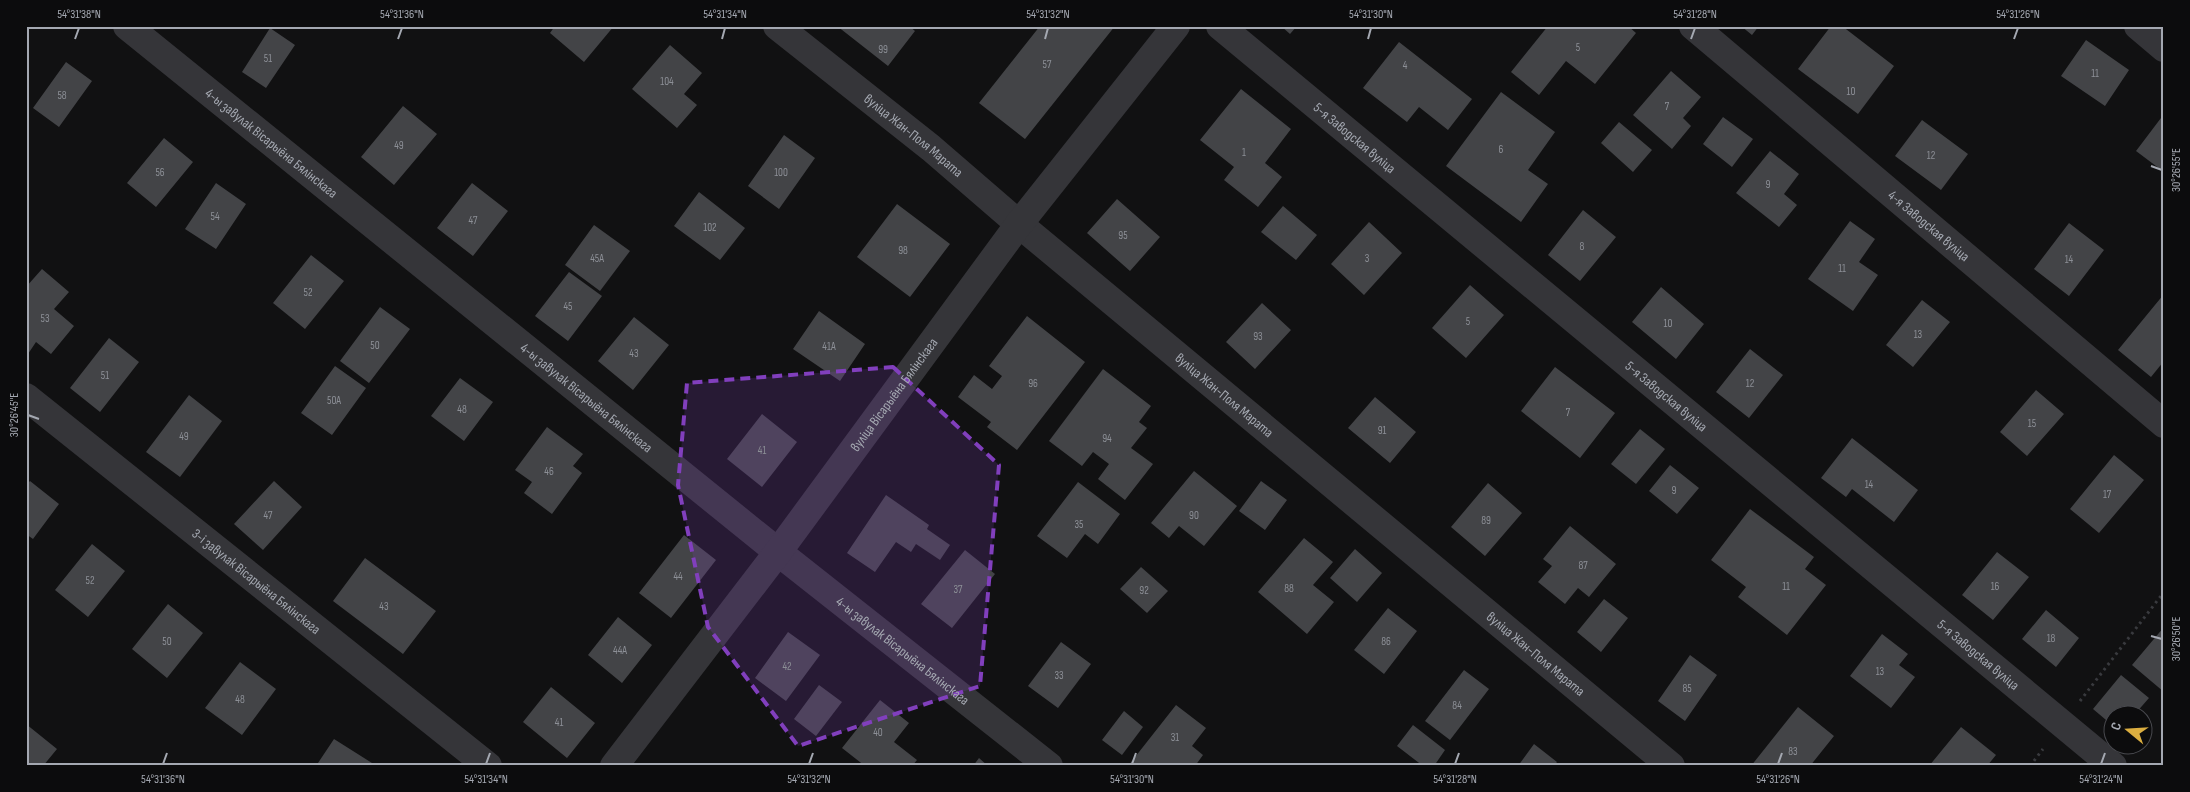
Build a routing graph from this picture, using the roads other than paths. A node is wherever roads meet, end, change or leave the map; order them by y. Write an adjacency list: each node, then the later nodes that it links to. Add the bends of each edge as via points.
1 (127, 26): 11 (street, 4-ы завулак Вісарыёна Бялінскага)
2 (776, 26): 8 (street, вуліца Жан-Поля Марата, via 931,148)
3 (1176, 26): 8 (street, вуліца Вісарыёна Бялінскага)
4 (1220, 26): 16 (street, 5-я Заводская вуліца)
5 (1693, 26): 10 (street, 4-я Заводская вуліца)
6 (2138, 26): 7 (street)
7 (2164, 48)
8 (1019, 224): 11 (street, вуліца Вісарыёна Бялінскага); 15 (street, вуліца Жан-Поля Марата)
9 (26, 397): 12 (street, 3-і завулак Вісарыёна Бялінскага)
10 (2164, 424)
11 (778, 552): 13 (street, вуліца Вісарыёна Бялінскага); 14 (street, 4-ы завулак Вісарыёна Бялінскага)
12 (488, 766)
13 (614, 766)
14 (1049, 766)
15 (1671, 766)
16 (2113, 766)

